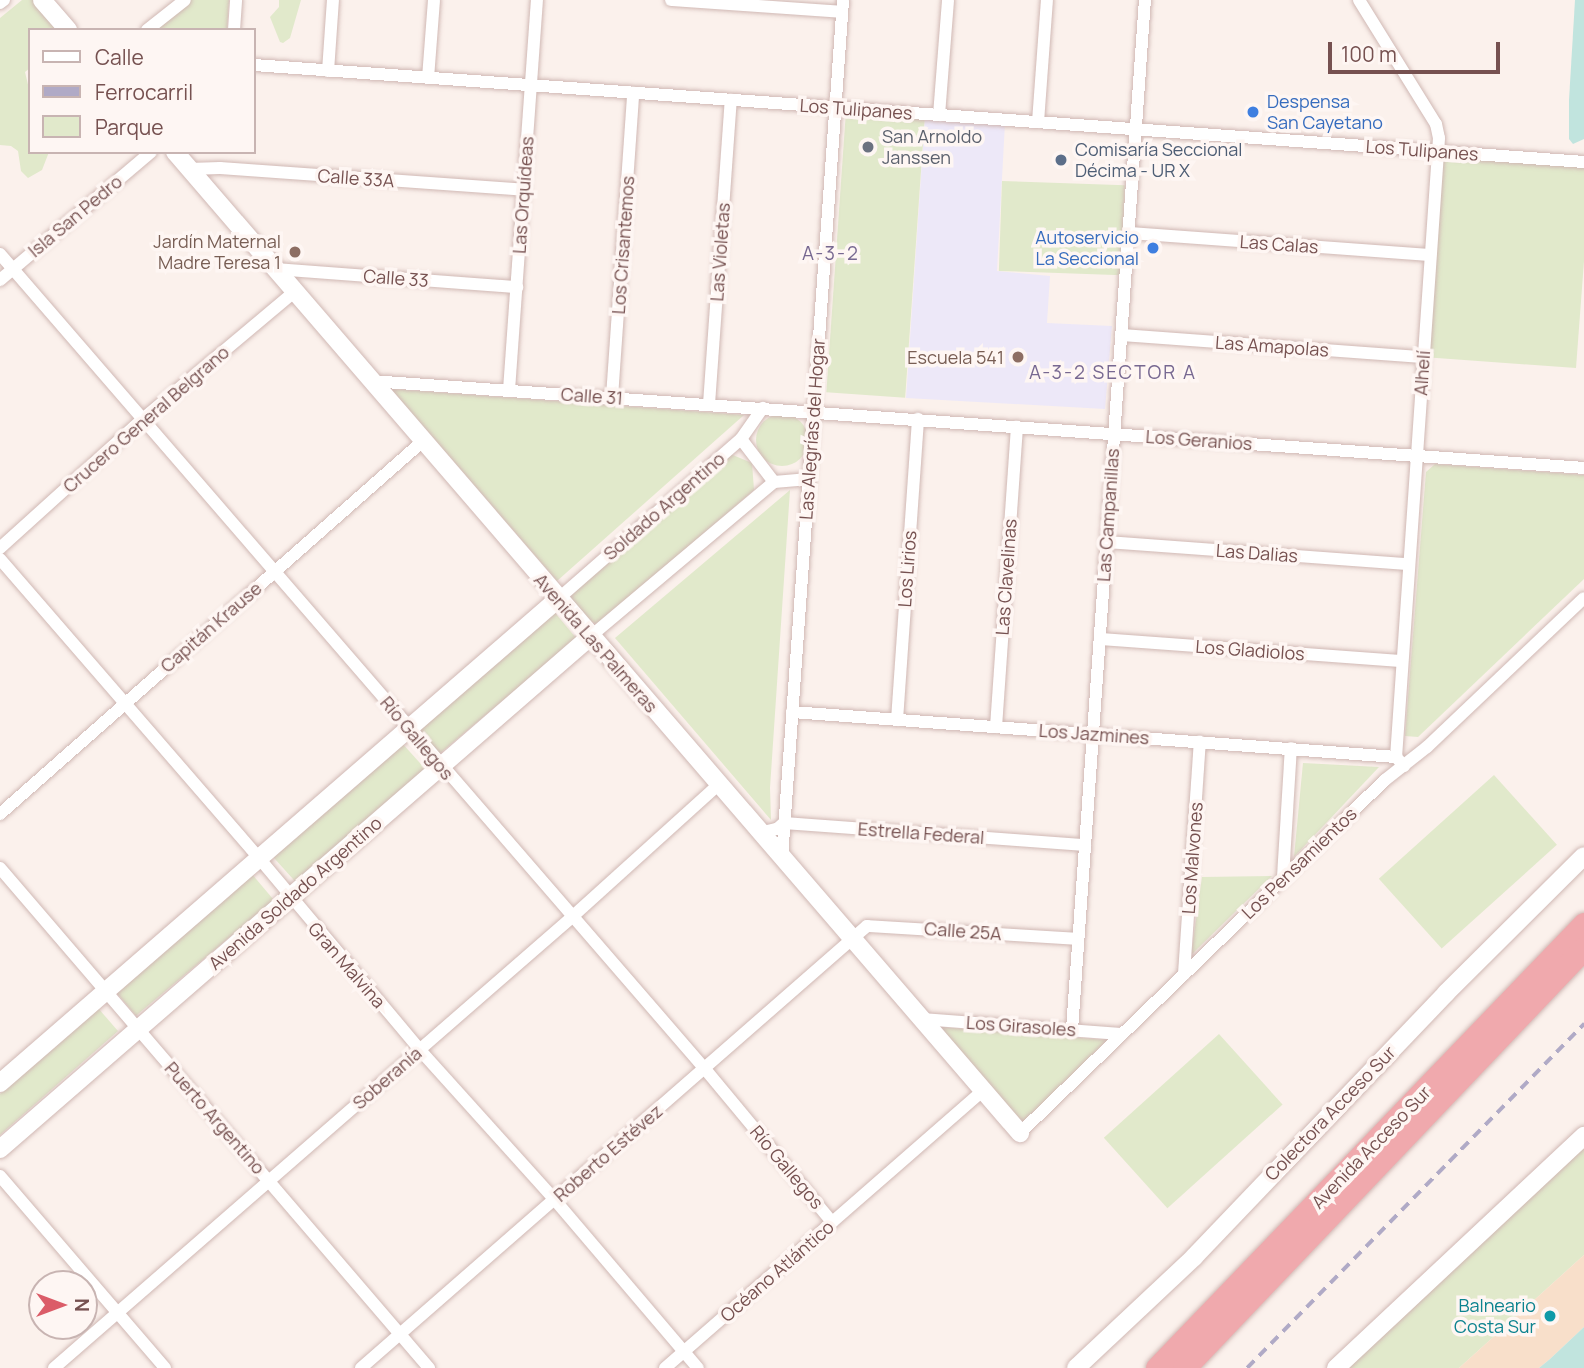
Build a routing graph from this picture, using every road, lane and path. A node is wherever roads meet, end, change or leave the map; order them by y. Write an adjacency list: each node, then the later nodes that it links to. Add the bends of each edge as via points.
1 (42, 0): 13 (main road)
2 (185, 0): 14 (street)
3 (236, 0): 15 (street)
4 (333, 0): 17 (street)
5 (434, 0): 18 (street)
6 (537, 0): 19 (street, Las Orquídeas)
7 (671, 0): 12 (street)
8 (948, 0): 23 (street)
9 (1046, 0): 24 (street)
10 (1145, 0): 25 (street, Las Campanillas)
11 (1359, 0): 26 (street, Alhelí, via 1436,124)
12 (842, 6): 22 (street, Las Alegrías del Hogar)
13 (66, 28)
14 (150, 28)
15 (234, 28)
16 (256, 65): 17 (street, Los Tulipanes)
17 (328, 71): 18 (street, Los Tulipanes)
18 (428, 78): 19 (street, Los Tulipanes)
19 (531, 86): 20 (street, Los Tulipanes); 31 (street, Las Orquídeas)
20 (634, 93): 21 (street, Los Tulipanes); 44 (street, Los Crisantemos)
21 (731, 100): 22 (street, Los Tulipanes); 45 (street, Las Violetas)
22 (835, 107): 23 (street, Los Tulipanes); 47 (street, Las Alegrías del Hogar)
23 (939, 115): 24 (street, Los Tulipanes)
24 (1038, 122): 25 (street, Los Tulipanes)
25 (1136, 129): 26 (street, Los Tulipanes); 32 (street, Las Campanillas)
26 (1438, 151): 29 (street, Los Tulipanes); 34 (street, Alhelí)
27 (148, 154): 35 (street, Isla San Pedro)
28 (177, 154): 30 (main road, Avenida Las Palmeras)
29 (1584, 162)
30 (189, 169): 31 (street, Calle 33A); 36 (main road, Avenida Las Palmeras)
31 (524, 190): 38 (street, Las Orquídeas)
32 (1129, 233): 34 (street, Las Calas); 40 (street, Las Campanillas)
33 (0, 254): 35 (street, Río Gallegos)
34 (1430, 255): 41 (street, Alhelí)
35 (13, 269): 37 (street, Isla San Pedro); 48 (street, Río Gallegos)
36 (275, 269): 38 (street, Calle 33); 39 (main road, Avenida Las Palmeras)
37 (0, 280)
38 (517, 287): 43 (street, Las Orquídeas)
39 (295, 292): 42 (main road, Avenida Las Palmeras); 48 (street, Crucero General Belgrano)
40 (1121, 335): 41 (street, Las Amapolas); 51 (street, Las Campanillas)
41 (1423, 357): 54 (street, Alhelí)
42 (371, 381): 43 (street, Calle 31); 53 (main road, Avenida Las Palmeras)
43 (509, 390): 44 (street, Calle 31)
44 (612, 397): 45 (street, Calle 31)
45 (709, 404): 46 (street, Calle 31)
46 (763, 408): 47 (street, Calle 31); 52 (street, Soldado Argentino)
47 (813, 412): 49 (street, Los Geranios); 56 (street, Las Alegrías del Hogar)
48 (144, 418): 59 (street, Crucero General Belgrano); 62 (street, Río Gallegos)
49 (918, 419): 50 (street, Los Geranios); 70 (street, Los Lirios)
50 (1017, 427): 51 (street, Los Geranios); 71 (street, Las Clavelinas)
51 (1114, 433): 54 (street, Los Geranios); 58 (street, Las Campanillas)
52 (741, 439): 57 (street); 64 (street, Soldado Argentino)
53 (423, 441): 62 (street, Capitán Krause); 64 (main road, Avenida Las Palmeras)
54 (1416, 455): 55 (street, Los Geranios); 61 (street, Alhelí)
55 (1584, 468)
56 (809, 479): 57 (street); 69 (street, Las Alegrías del Hogar)
57 (774, 482): 65 (street)
58 (1106, 542): 61 (street, Las Dalias); 66 (street, Las Campanillas)
59 (0, 548)
60 (0, 559): 68 (street, Gran Malvina)
61 (1408, 564): 67 (street, Alhelí)
62 (275, 572): 68 (street, Capitán Krause); 72 (street, Río Gallegos)
63 (1584, 598): 76 (street, Los Pensamientos)
64 (558, 599): 65 (main road, Avenida Las Palmeras); 72 (main road)
65 (591, 636): 77 (main road, Avenida Soldado Argentino); 78 (main road, Avenida Las Palmeras)
66 (1100, 639): 67 (street, Los Gladiolos); 73 (street, Las Campanillas)
67 (1401, 661): 76 (street, Alhelí)
68 (123, 705): 79 (street, Capitán Krause); 84 (street, Gran Malvina)
69 (792, 712): 70 (street, Los Jazmines); 80 (street, Las Alegrías del Hogar)
70 (897, 720): 71 (street, Los Jazmines)
71 (996, 727): 73 (street, Los Jazmines)
72 (409, 728): 77 (street, Río Gallegos); 84 (main road)
73 (1093, 734): 74 (street, Los Jazmines); 82 (street, Las Campanillas)
74 (1200, 741): 75 (street, Los Jazmines); 94 (street, Los Malvones)
75 (1291, 748): 76 (street, Los Jazmines); 87 (street)
76 (1400, 762): 87 (street, Los Pensamientos)
77 (441, 766): 88 (main road, Avenida Soldado Argentino); 89 (street, Río Gallegos)
78 (718, 785): 81 (main road, Avenida Las Palmeras); 89 (street, Soberanía)
79 (0, 814)
80 (784, 823): 81 (street, Estrella Federal, via 777,830); 82 (street, Estrella Federal); 85 (street, Las Alegrías del Hogar)
81 (759, 832): 85 (main road, Avenida Las Palmeras)
82 (1085, 845): 92 (street, Las Campanillas)
83 (1584, 856): 120 (main road, Colectora Acceso Sur, via 1194,1257)
84 (259, 858): 88 (street, Gran Malvina); 95 (main road)
85 (782, 859): 91 (main road, Avenida Las Palmeras)
86 (0, 868): 95 (street, Puerto Argentino)
87 (1283, 877): 94 (street, Los Pensamientos)
88 (289, 898): 97 (main road, Avenida Soldado Argentino); 100 (street, Gran Malvina)
89 (572, 917): 100 (street, Soberanía); 101 (street, Río Gallegos)
90 (1584, 924): 121 (highway, Avenida Acceso Sur)
91 (853, 937): 92 (street, Calle 25A, via 873,924); 96 (main road, Avenida Las Palmeras); 101 (street, Roberto Estévez)
92 (1078, 939): 98 (street, Las Campanillas)
93 (1584, 948): 122 (highway, Avenida Acceso Sur)
94 (1184, 974): 99 (street, Los Pensamientos)
95 (106, 991): 97 (street, Puerto Argentino); 102 (main road)
96 (920, 1019): 98 (street, Los Girasoles); 103 (main road, Avenida Las Palmeras)
97 (138, 1029): 106 (main road, Avenida Soldado Argentino); 108 (street, Puerto Argentino)
98 (1072, 1030): 99 (street, Los Girasoles)
99 (1121, 1034): 104 (street, Los Pensamientos)
100 (419, 1049): 108 (street, Soberanía); 109 (street, Gran Malvina)
101 (705, 1069): 109 (street, Roberto Estévez); 110 (street, Río Gallegos)
102 (0, 1083)
103 (984, 1091): 104 (main road, Avenida Las Palmeras); 110 (street, Océano Atlántico)
104 (1020, 1133)
105 (1584, 1136): 123 (main road)
106 (0, 1149)
107 (0, 1176): 111 (street)
108 (269, 1181): 111 (street, Soberanía); 112 (street, Puerto Argentino)
109 (554, 1199): 112 (street, Roberto Estévez); 113 (street, Gran Malvina)
110 (832, 1222): 113 (street, Océano Atlántico)
111 (117, 1313): 114 (street, Soberanía); 115 (street)
112 (400, 1334): 116 (street, Roberto Estévez); 117 (street, Puerto Argentino)
113 (684, 1351): 118 (street, Océano Atlántico); 119 (street, Gran Malvina)
114 (54, 1368)
115 (165, 1368)
116 (362, 1368)
117 (429, 1368)
118 (665, 1368)
119 (698, 1368)
120 (1076, 1368)
121 (1157, 1368)
122 (1184, 1368)
123 (1336, 1368)

